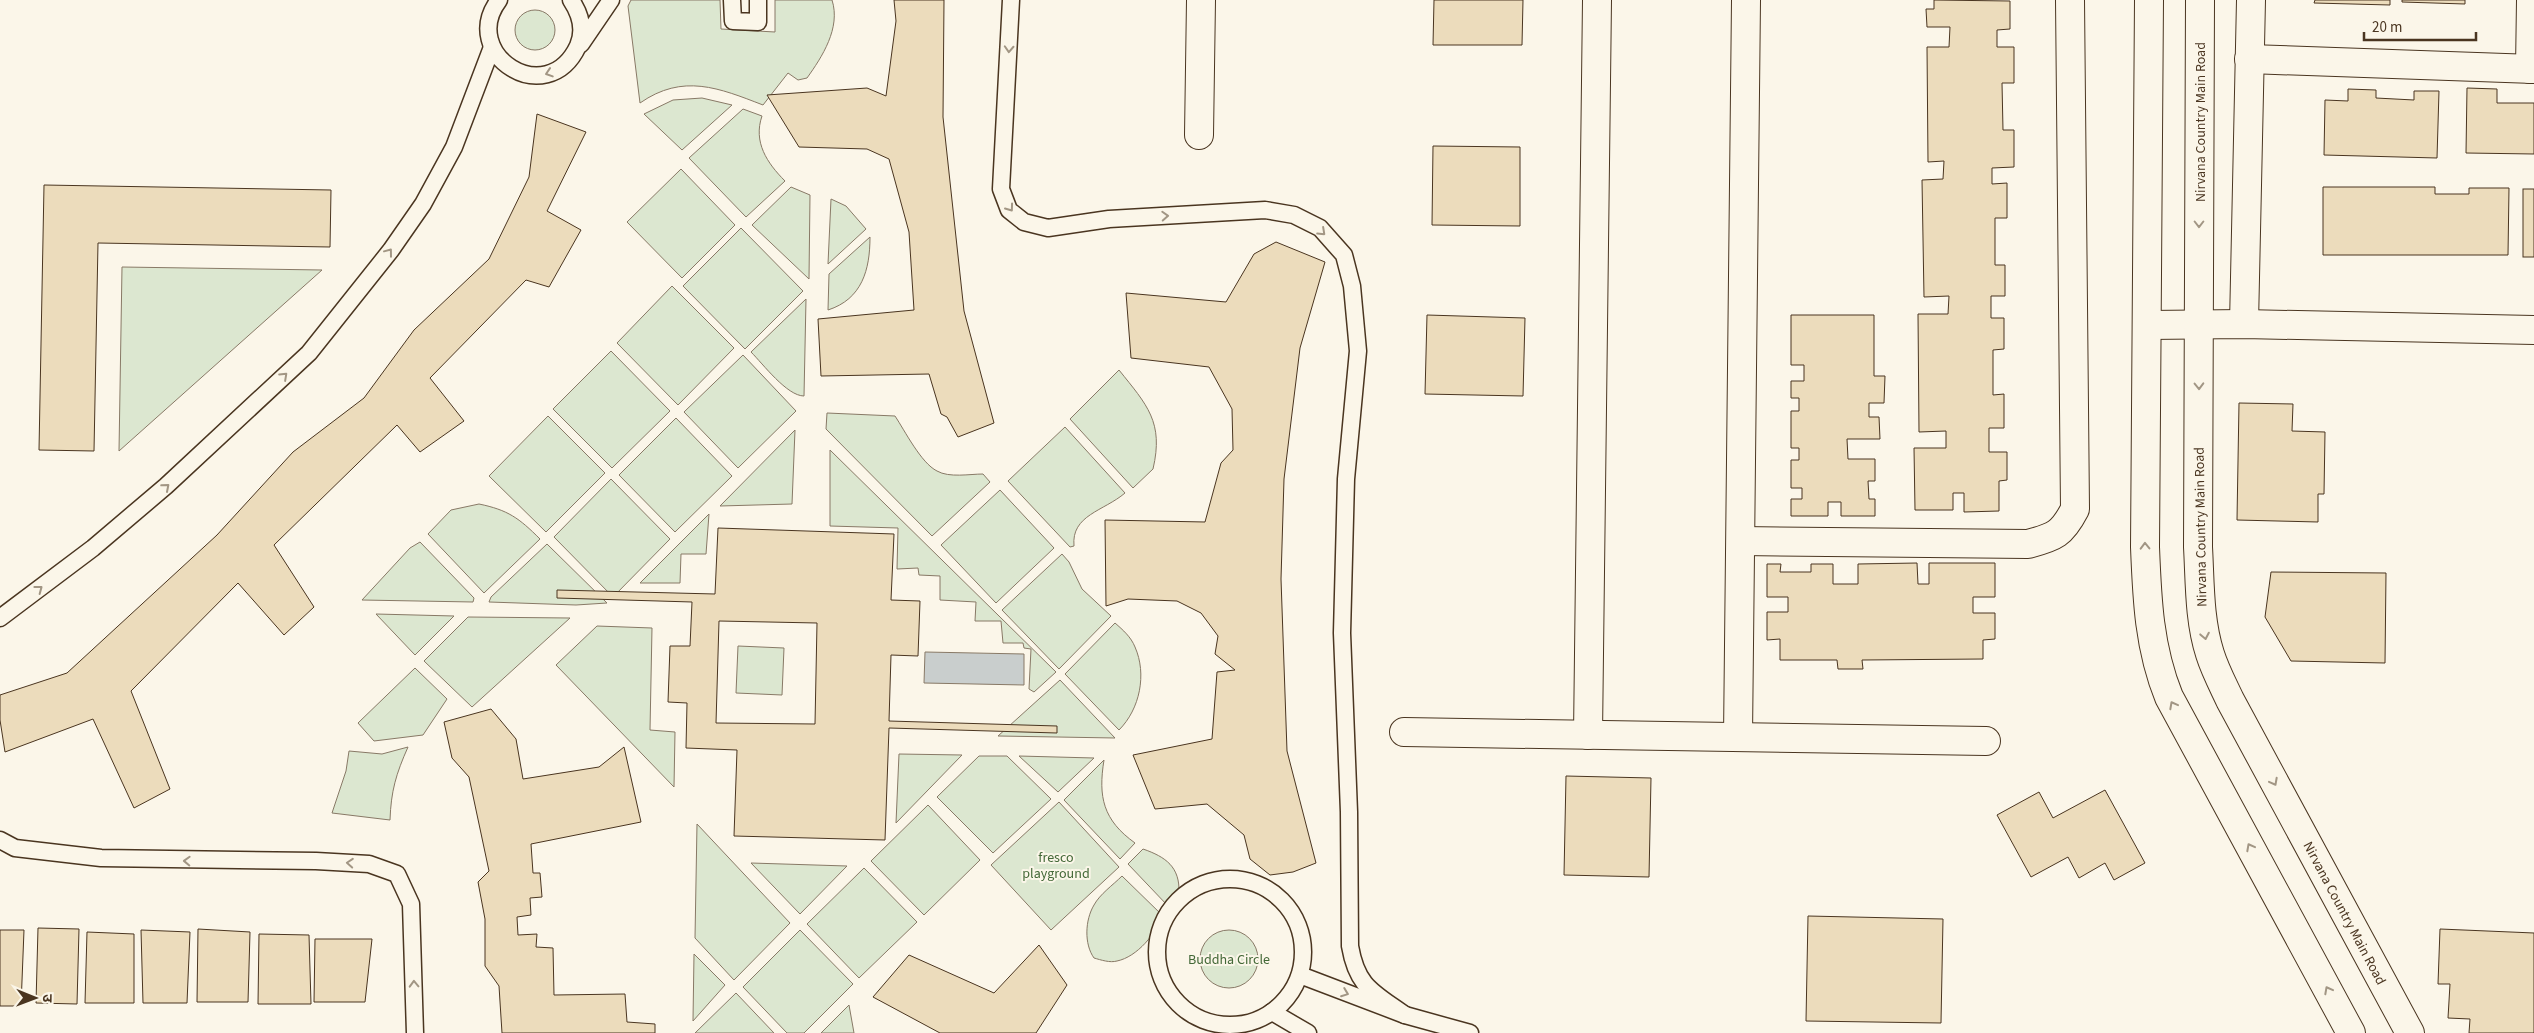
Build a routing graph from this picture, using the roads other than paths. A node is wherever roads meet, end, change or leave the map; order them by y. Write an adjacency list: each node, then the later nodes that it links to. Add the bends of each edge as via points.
1 (499, 0): 15 (lane, via 490,16)
2 (611, 0): 16 (lane)
3 (732, 0): 4 (lane, via 733,21 758,22)
4 (758, 0)
5 (1011, 0): 33 (lane, one-way to 33, via 1000,189 1009,210 1024,222 1048,228 1109,219 1265,210 1294,215 1320,228 1344,255 1352,286 1358,351 1346,479 1342,634 1350,946 1354,967 1364,985)
6 (1201, 0): 19 (street)
7 (1597, 0): 27 (street)
8 (1746, 0): 24 (street)
9 (2070, 0): 24 (street, via 2075,509 2064,530 2028,544)
10 (2149, 0): 21 (street)
11 (2200, 0): 22 (street, Nirvana Country Main Road, one-way to 22)
12 (2251, 0): 17 (street)
13 (2531, 0): 18 (street)
14 (578, 3): 16 (lane, via 582,38)
15 (492, 48): 16 (lane, one-way to 15, via 556,72 526,76 501,61); 25 (lane, one-way to 15, via 93,548 166,486 309,353 391,250 423,204 454,147)
16 (573, 56)
17 (2249, 59): 18 (street); 20 (street)
18 (2532, 69)
19 (1199, 134)
20 (2244, 324): 22 (street); 23 (street)
21 (2148, 325): 22 (street); 37 (street, one-way to 21, via 2160,676 2148,614 2145,547)
22 (2198, 325): 38 (street, Nirvana Country Main Road, one-way to 38, via 2198,547 2201,608 2210,655 2230,700)
23 (2534, 330)
24 (1740, 541): 28 (street)
25 (0, 618)
26 (1404, 732): 27 (street)
27 (1588, 735): 28 (street)
28 (1738, 737): 29 (street)
29 (1986, 741)
30 (0, 840): 34 (lane, one-way to 30, via 411,904 397,874 369,864 316,861 101,858 15,848)
31 (1300, 975): 32 (lane, via 1282,1003); 32 (lane, via 1303,962 1301,933 1289,907 1268,888 1240,878 1212,880 1186,893 1167,914 1158,941 1160,970 1172,996 1195,1017 1220,1024 1248,1023); 33 (lane, one-way to 33)
32 (1272, 1012): 35 (lane)
33 (1404, 1015): 36 (lane)
34 (415, 1033)
35 (1308, 1033)
36 (1470, 1033)
37 (2351, 1033)
38 (2410, 1033)

